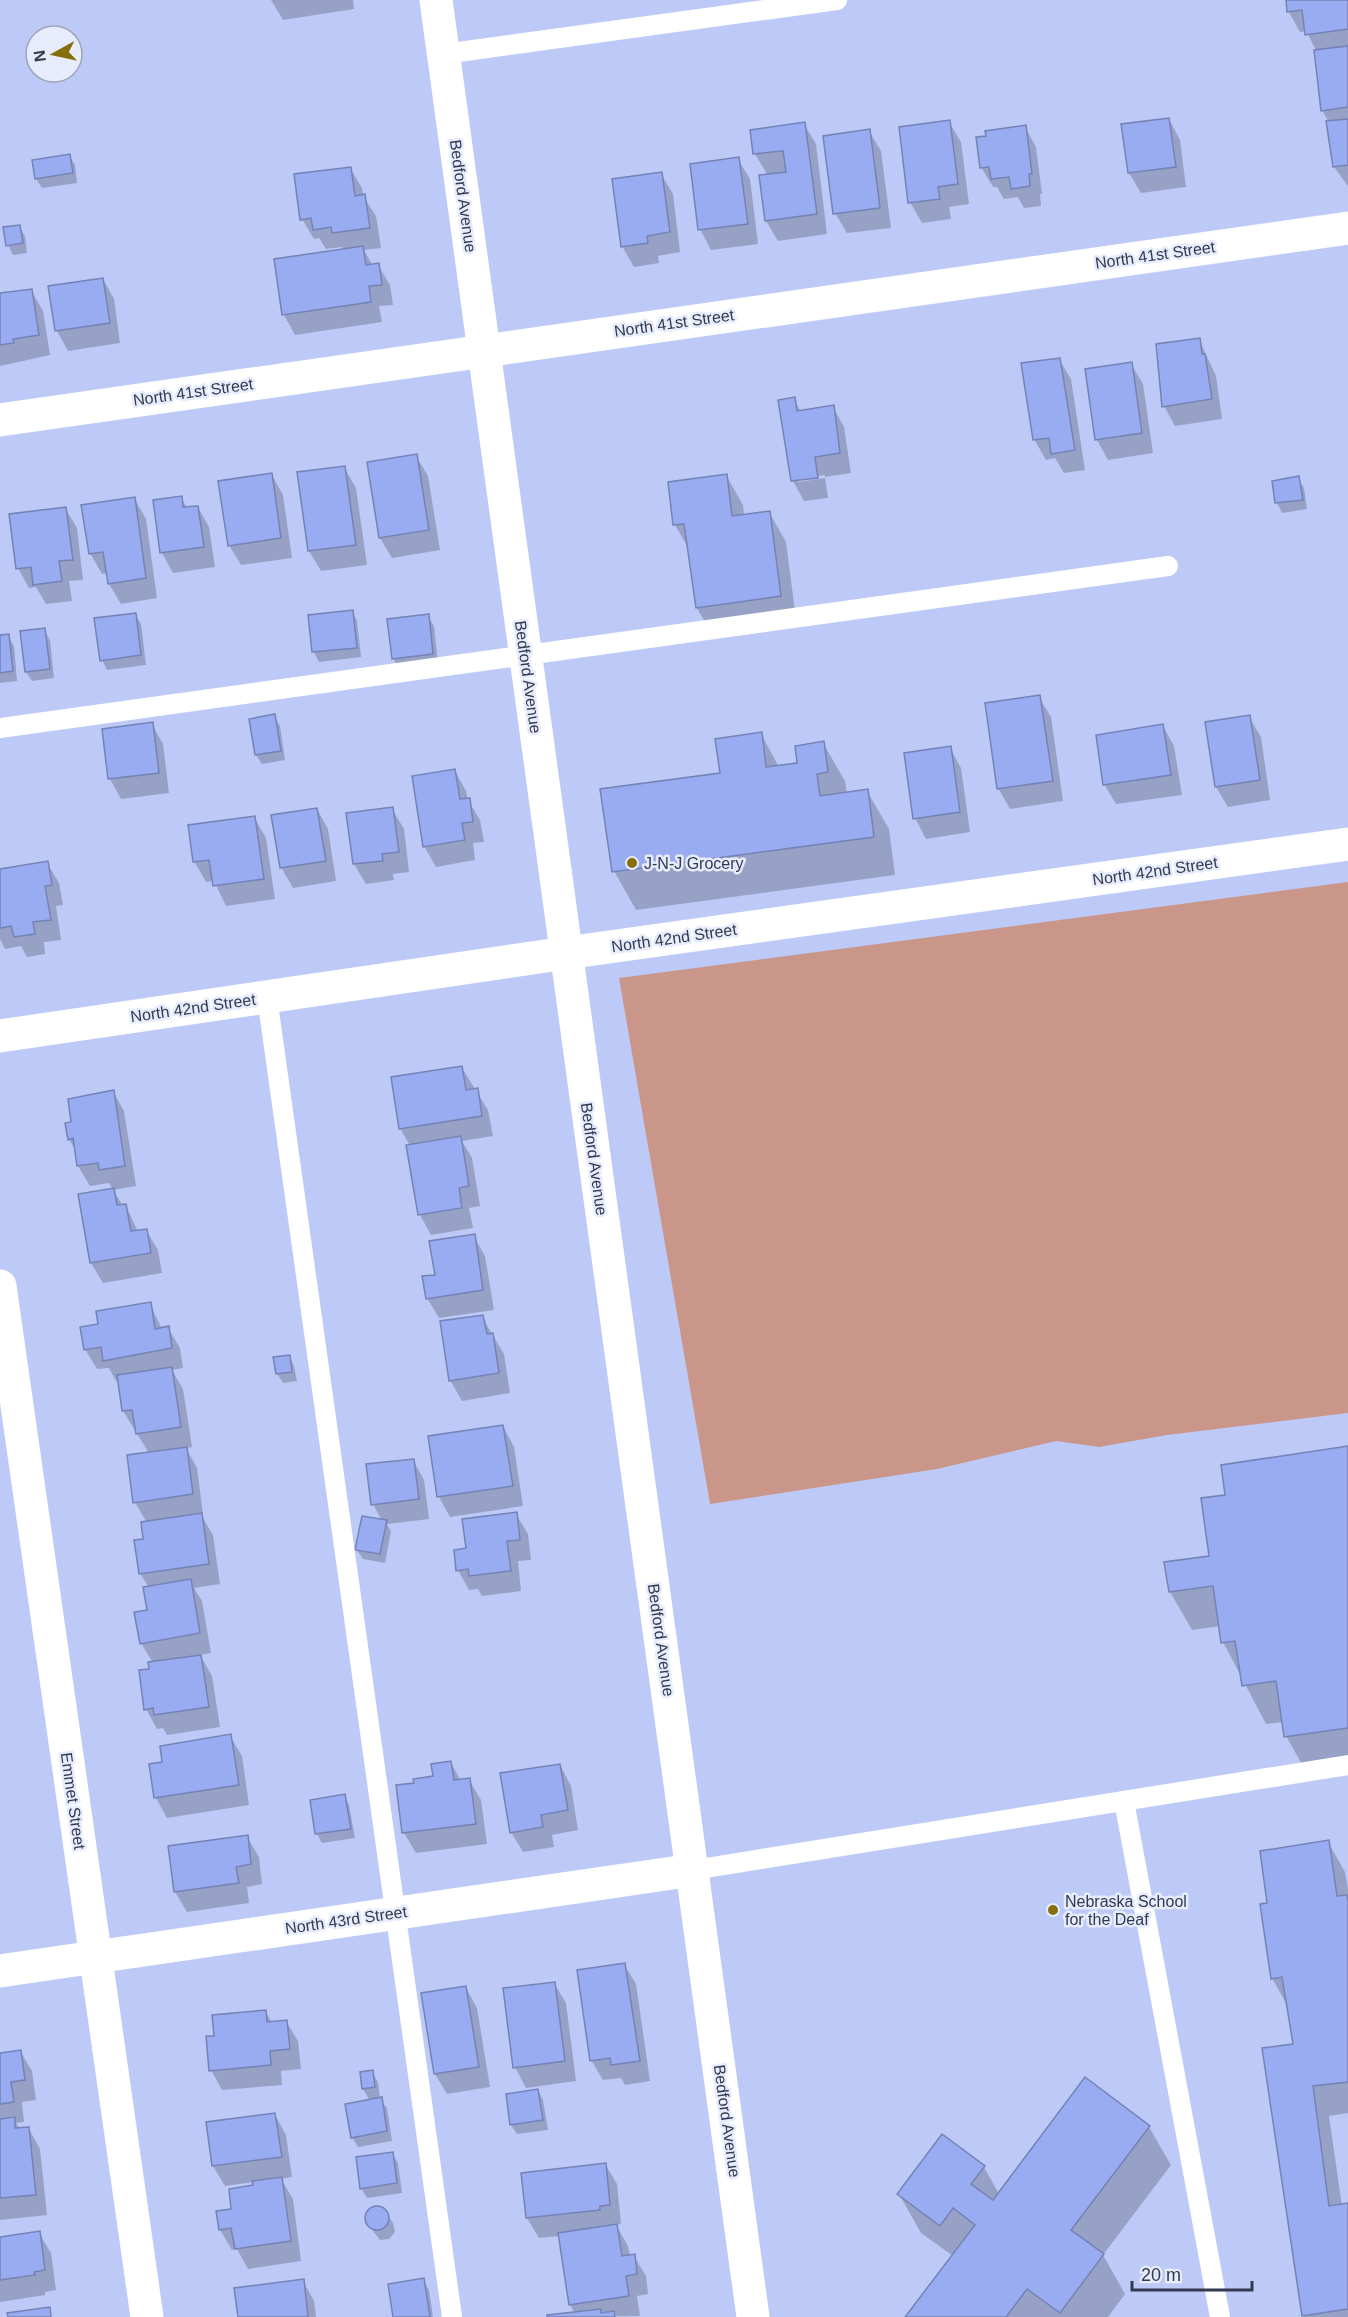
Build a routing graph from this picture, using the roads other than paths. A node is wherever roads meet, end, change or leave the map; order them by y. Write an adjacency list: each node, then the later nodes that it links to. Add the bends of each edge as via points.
1 (436, 0): 3 (street, Bedford Avenue)
2 (837, 0): 3 (lane)
3 (444, 54): 5 (street, Bedford Avenue)
4 (1348, 228): 5 (street, North 41st Street)
5 (484, 350): 6 (street, North 41st Street); 8 (street, Bedford Avenue)
6 (0, 420)
7 (1168, 566): 8 (lane)
8 (525, 655): 9 (lane); 11 (street, Bedford Avenue)
9 (0, 728)
10 (1348, 844): 11 (street, North 42nd Street)
11 (566, 953): 12 (street, North 42nd Street); 17 (street, Bedford Avenue)
12 (267, 997): 13 (street, North 42nd Street); 18 (lane)
13 (0, 1036)
14 (0, 1286): 19 (street, Emmet Street)
15 (1348, 1765): 16 (lane)
16 (1124, 1801): 17 (lane); 24 (lane)
17 (693, 1870): 18 (street, North 43rd Street); 23 (street, Bedford Avenue)
18 (396, 1913): 19 (street, North 43rd Street); 22 (lane)
19 (95, 1957): 20 (street, North 43rd Street); 21 (street, Emmet Street)
20 (0, 1971)
21 (147, 2317)
22 (452, 2317)
23 (753, 2317)
24 (1220, 2317)

